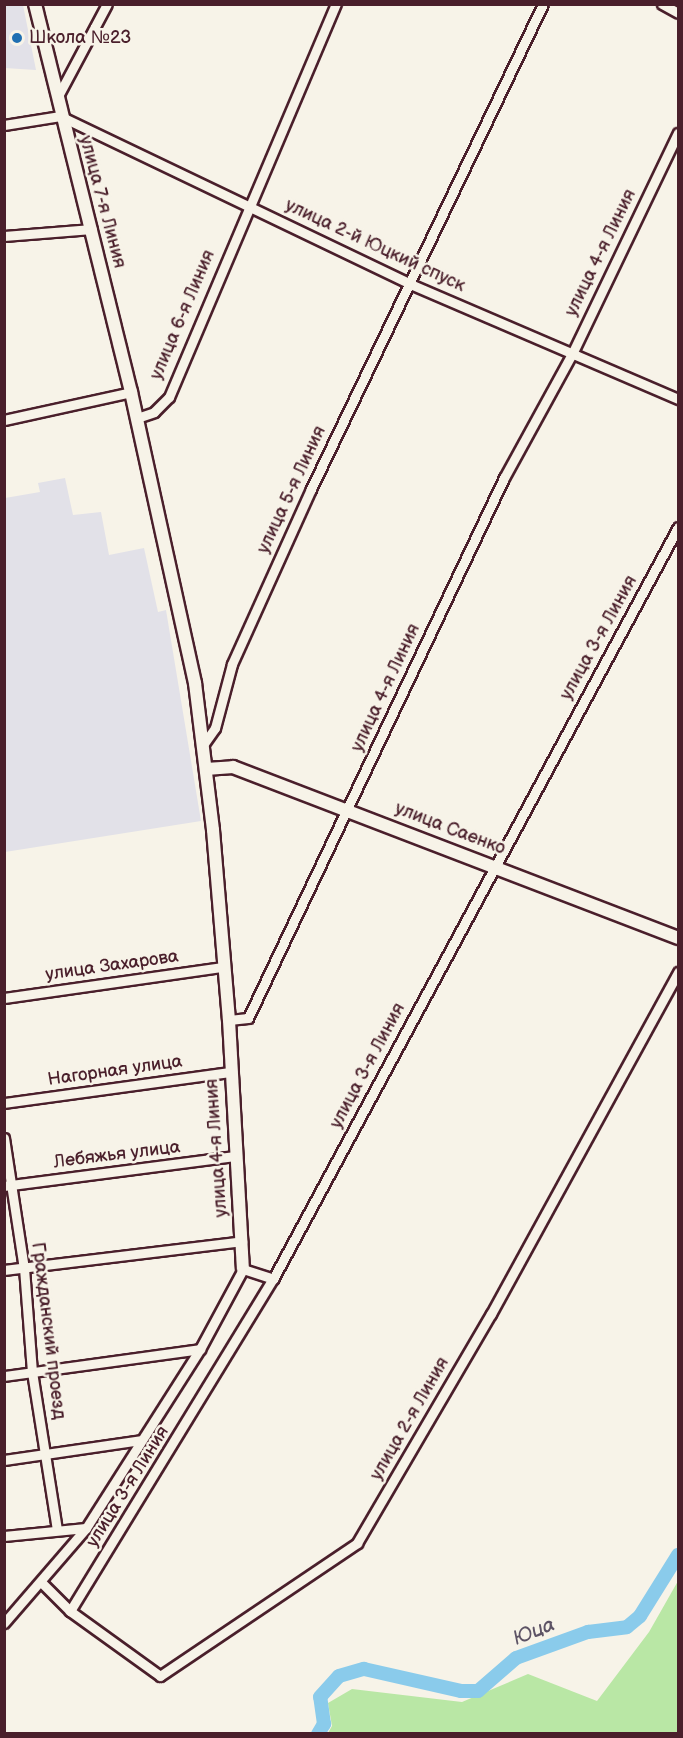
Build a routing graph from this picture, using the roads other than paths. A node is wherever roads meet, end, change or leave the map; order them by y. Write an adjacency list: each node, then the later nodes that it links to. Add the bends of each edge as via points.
1 (35, 4): 7 (street, улица 7-я Линия)
2 (107, 4): 7 (street)
3 (336, 4): 11 (street, улица 6-я Линия)
4 (543, 4): 14 (street, улица 5-я Линия)
5 (662, 4): 6 (street)
6 (678, 13)
7 (56, 100): 8 (street, улица 7-я Линия)
8 (60, 116): 9 (street); 11 (street, улица 2-й Юцкий спуск); 12 (street, улица 7-я Линия)
9 (4, 124)
10 (678, 134): 15 (street, улица 4-я Линия)
11 (249, 204): 14 (street, улица 2-й Юцкий спуск); 18 (street, улица 6-я Линия, via 169,397 154,412)
12 (92, 229): 13 (street); 16 (street, улица 7-я Линия)
13 (4, 236)
14 (410, 284): 15 (street, улица 2-й Юцкий спуск); 21 (street, улица 5-я Линия, via 232,664 215,728)
15 (572, 354): 17 (street, улица 2-й Юцкий спуск); 23 (street, улица 4-я Линия, via 504,478)
16 (131, 392): 18 (street, улица 7-я Линия); 19 (street)
17 (678, 399)
18 (137, 418): 21 (street, via 195,683)
19 (4, 420)
20 (678, 527): 24 (street, улица 3-я Линия)
21 (203, 745): 22 (street)
22 (206, 769): 23 (street, улица Саенко, via 233,767); 26 (street)
23 (349, 810): 24 (street, улица Саенко); 29 (street, улица 4-я Линия, via 248,1018)
24 (495, 865): 25 (street, улица Саенко); 39 (street, улица 3-я Линия)
25 (678, 938)
26 (223, 967): 28 (street, улица Захарова); 29 (street)
27 (678, 972): 50 (street, улица 2-я Линия, via 492,1314 357,1543 160,1676)
28 (4, 998)
29 (229, 1020): 30 (street, улица 4-я Линия)
30 (230, 1072): 31 (street, Нагорная улица); 33 (street, улица 4-я Линия)
31 (4, 1103)
32 (4, 1138): 34 (street, Гражданский проезд)
33 (234, 1156): 34 (street, Лебяжья улица); 35 (street, улица 4-я Линия)
34 (8, 1186): 36 (street, Гражданский проезд)
35 (242, 1241): 36 (street); 37 (street, улица 4-я Линия)
36 (24, 1268): 38 (street); 41 (street, Гражданский проезд)
37 (243, 1269): 39 (street); 40 (street, улица 3-я Линия)
38 (4, 1270)
39 (273, 1279): 50 (street, улица 3-я Линия)
40 (200, 1349): 41 (street); 43 (street, улица 3-я Линия)
41 (32, 1372): 42 (street); 44 (street, Гражданский проезд)
42 (4, 1376)
43 (141, 1440): 44 (street); 46 (street, улица 3-я Линия)
44 (48, 1454): 45 (street); 47 (street, Гражданский проезд)
45 (4, 1460)
46 (86, 1528): 47 (street); 49 (street, улица 3-я Линия)
47 (57, 1529): 48 (street)
48 (4, 1536)
49 (42, 1583): 50 (street, улица 2-я Линия); 51 (street, улица 3-я Линия)
50 (70, 1611)
51 (6, 1621)

